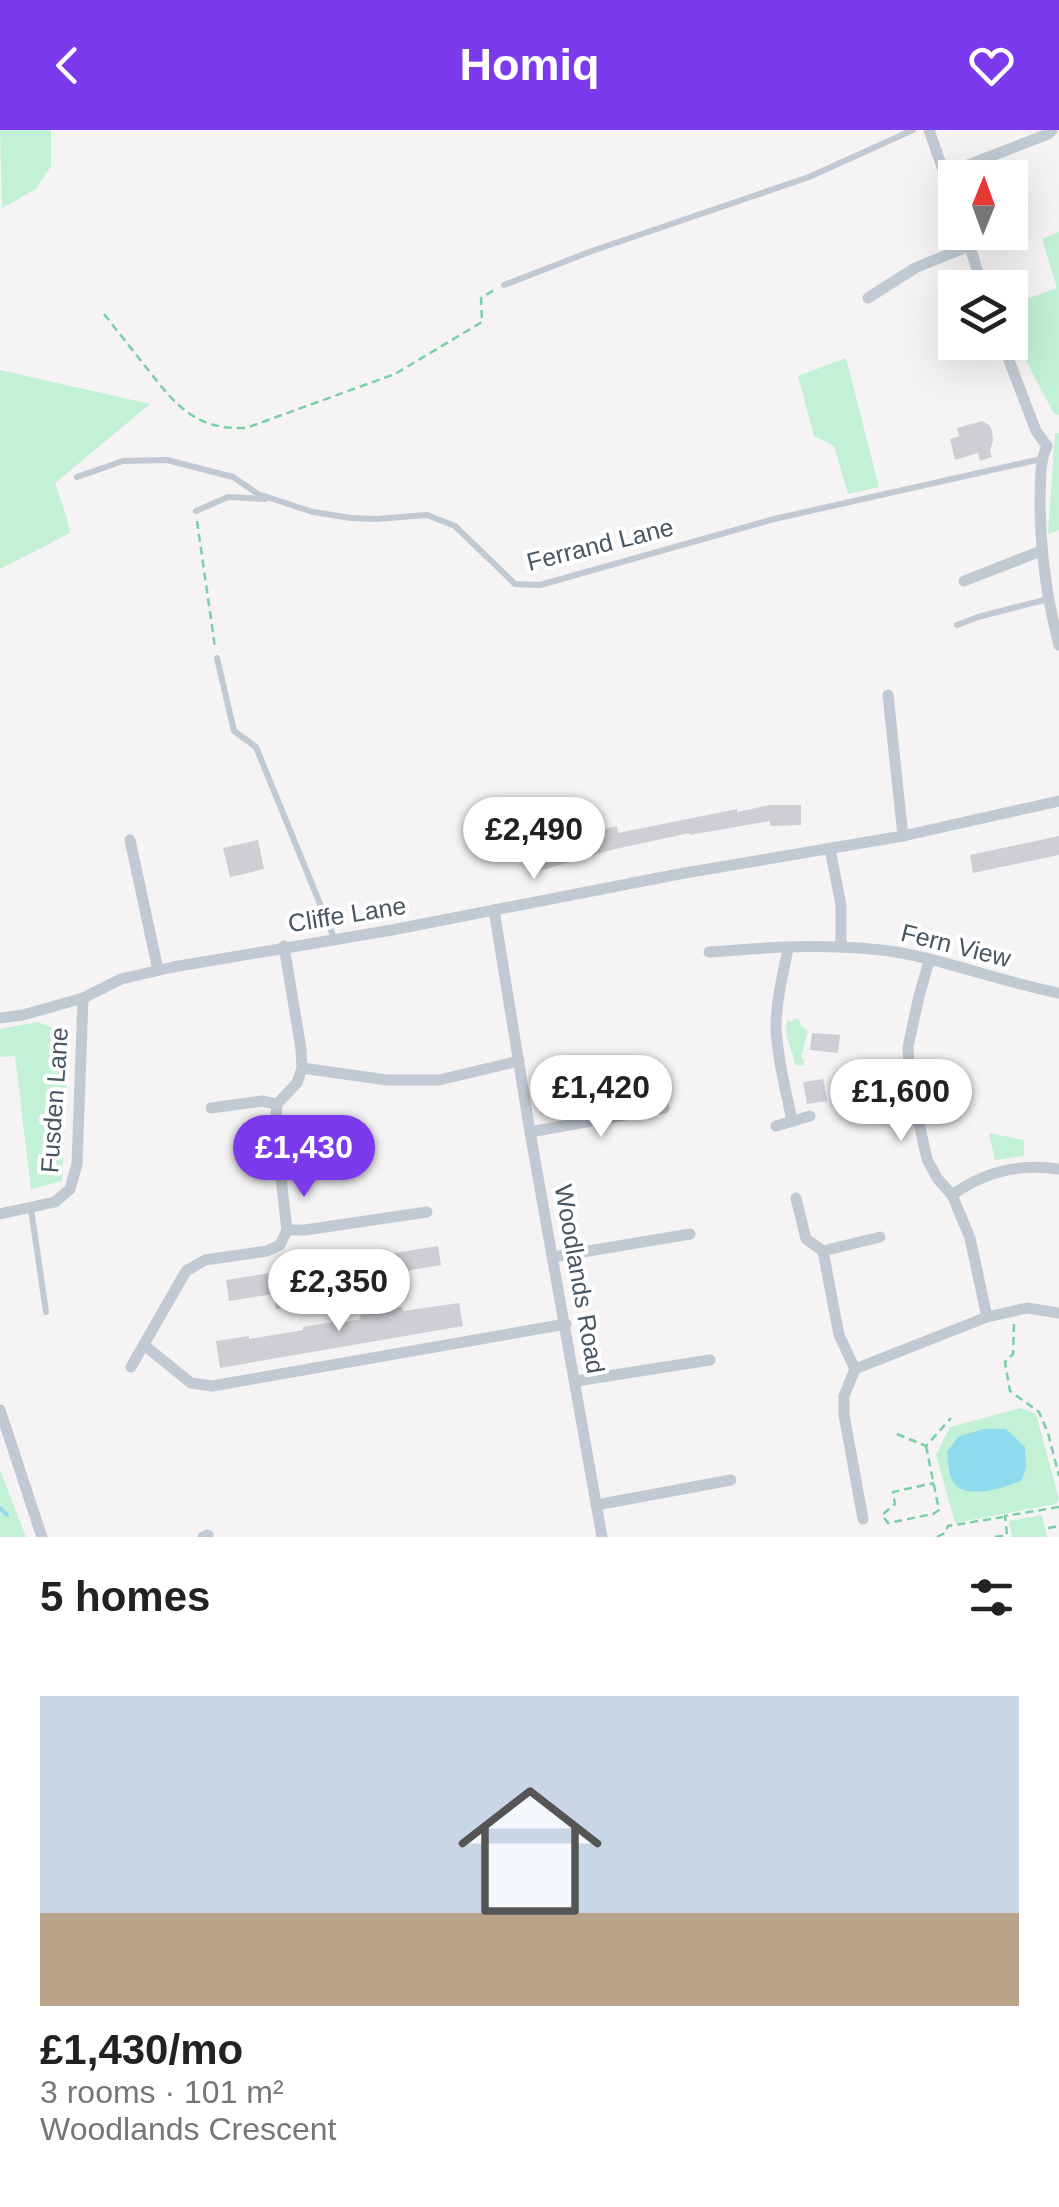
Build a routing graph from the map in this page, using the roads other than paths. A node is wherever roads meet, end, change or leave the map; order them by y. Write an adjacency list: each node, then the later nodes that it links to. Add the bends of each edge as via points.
1 (913, 130): 7 (lane, via 810,177)
2 (930, 130): 4 (street)
3 (1052, 130): 5 (street)
4 (940, 160)
5 (980, 160)
6 (947, 250): 8 (street)
7 (504, 285)
8 (868, 298)
9 (1009, 360): 10 (street, via 1036,431)
10 (1053, 448): 11 (street)
11 (1041, 460): 13 (lane, Ferrand Lane, via 774,519 540,585 514,584 455,526 427,515 350,518); 15 (street)
12 (77, 476): 13 (lane, Ferrand Lane, via 123,462 167,460 233,477)
13 (276, 500): 14 (lane, via 228,497)
14 (196, 510)
15 (1041, 551): 16 (street); 17 (street)
16 (964, 581)
17 (1048, 599): 18 (lane); 19 (street)
18 (958, 625)
19 (1059, 645)
20 (217, 658): 27 (lane, via 234,732 256,747)
21 (888, 695): 23 (street)
22 (1059, 801): 23 (street, Cliffe Lane)
23 (903, 836): 25 (street, Cliffe Lane)
24 (130, 840): 33 (street)
25 (830, 848): 26 (street, Cliffe Lane); 29 (street)
26 (494, 910): 27 (street, Cliffe Lane); 37 (street, Woodlands Road)
27 (334, 938): 28 (street, Cliffe Lane)
28 (284, 946): 33 (street, Cliffe Lane); 38 (street)
29 (841, 947): 30 (street, Fern View); 32 (street, Fern View)
30 (788, 948): 31 (street, Fern View); 43 (street, via 776,1026)
31 (709, 952)
32 (930, 961): 34 (street, Fern View); 47 (street, via 908,1067 927,1159)
33 (158, 970): 35 (street, Cliffe Lane, via 121,978)
34 (1059, 993)
35 (83, 998): 36 (street, Cliffe Lane); 49 (street, Fusden Lane, via 74,1176 55,1202)
36 (0, 1018)
37 (519, 1061): 38 (street, via 439,1080); 45 (street, Woodlands Road)
38 (302, 1068): 39 (street)
39 (277, 1104): 40 (street); 52 (street)
40 (210, 1108)
41 (664, 1108): 45 (street)
42 (810, 1116): 43 (street)
43 (792, 1121): 44 (street)
44 (776, 1126)
45 (530, 1132): 56 (street, Woodlands Road)
46 (1059, 1170): 47 (street, via 998,1172)
47 (952, 1196): 59 (street, via 970,1238)
48 (796, 1198): 55 (street, via 806,1238)
49 (31, 1208): 51 (street, Fusden Lane); 57 (lane)
50 (427, 1212): 52 (street)
51 (0, 1214)
52 (287, 1230): 61 (street, via 266,1251 205,1260 186,1271)
53 (690, 1234): 56 (street)
54 (880, 1236): 55 (street)
55 (823, 1252): 64 (street, via 839,1334)
56 (553, 1257): 60 (street, Woodlands Road)
57 (46, 1312)
58 (1059, 1313): 59 (street, via 1027,1308)
59 (987, 1317): 64 (street)
60 (566, 1324): 61 (street, via 212,1386 191,1383); 65 (street, Woodlands Road)
61 (144, 1345): 63 (street)
62 (710, 1360): 65 (street)
63 (130, 1367)
64 (855, 1368): 69 (street, via 844,1414)
65 (576, 1381): 68 (street, Woodlands Road)
66 (0, 1410): 70 (street)
67 (731, 1480): 68 (street)
68 (596, 1505): 71 (street, Woodlands Road)
69 (863, 1519)
70 (42, 1537)
71 (602, 1537)

